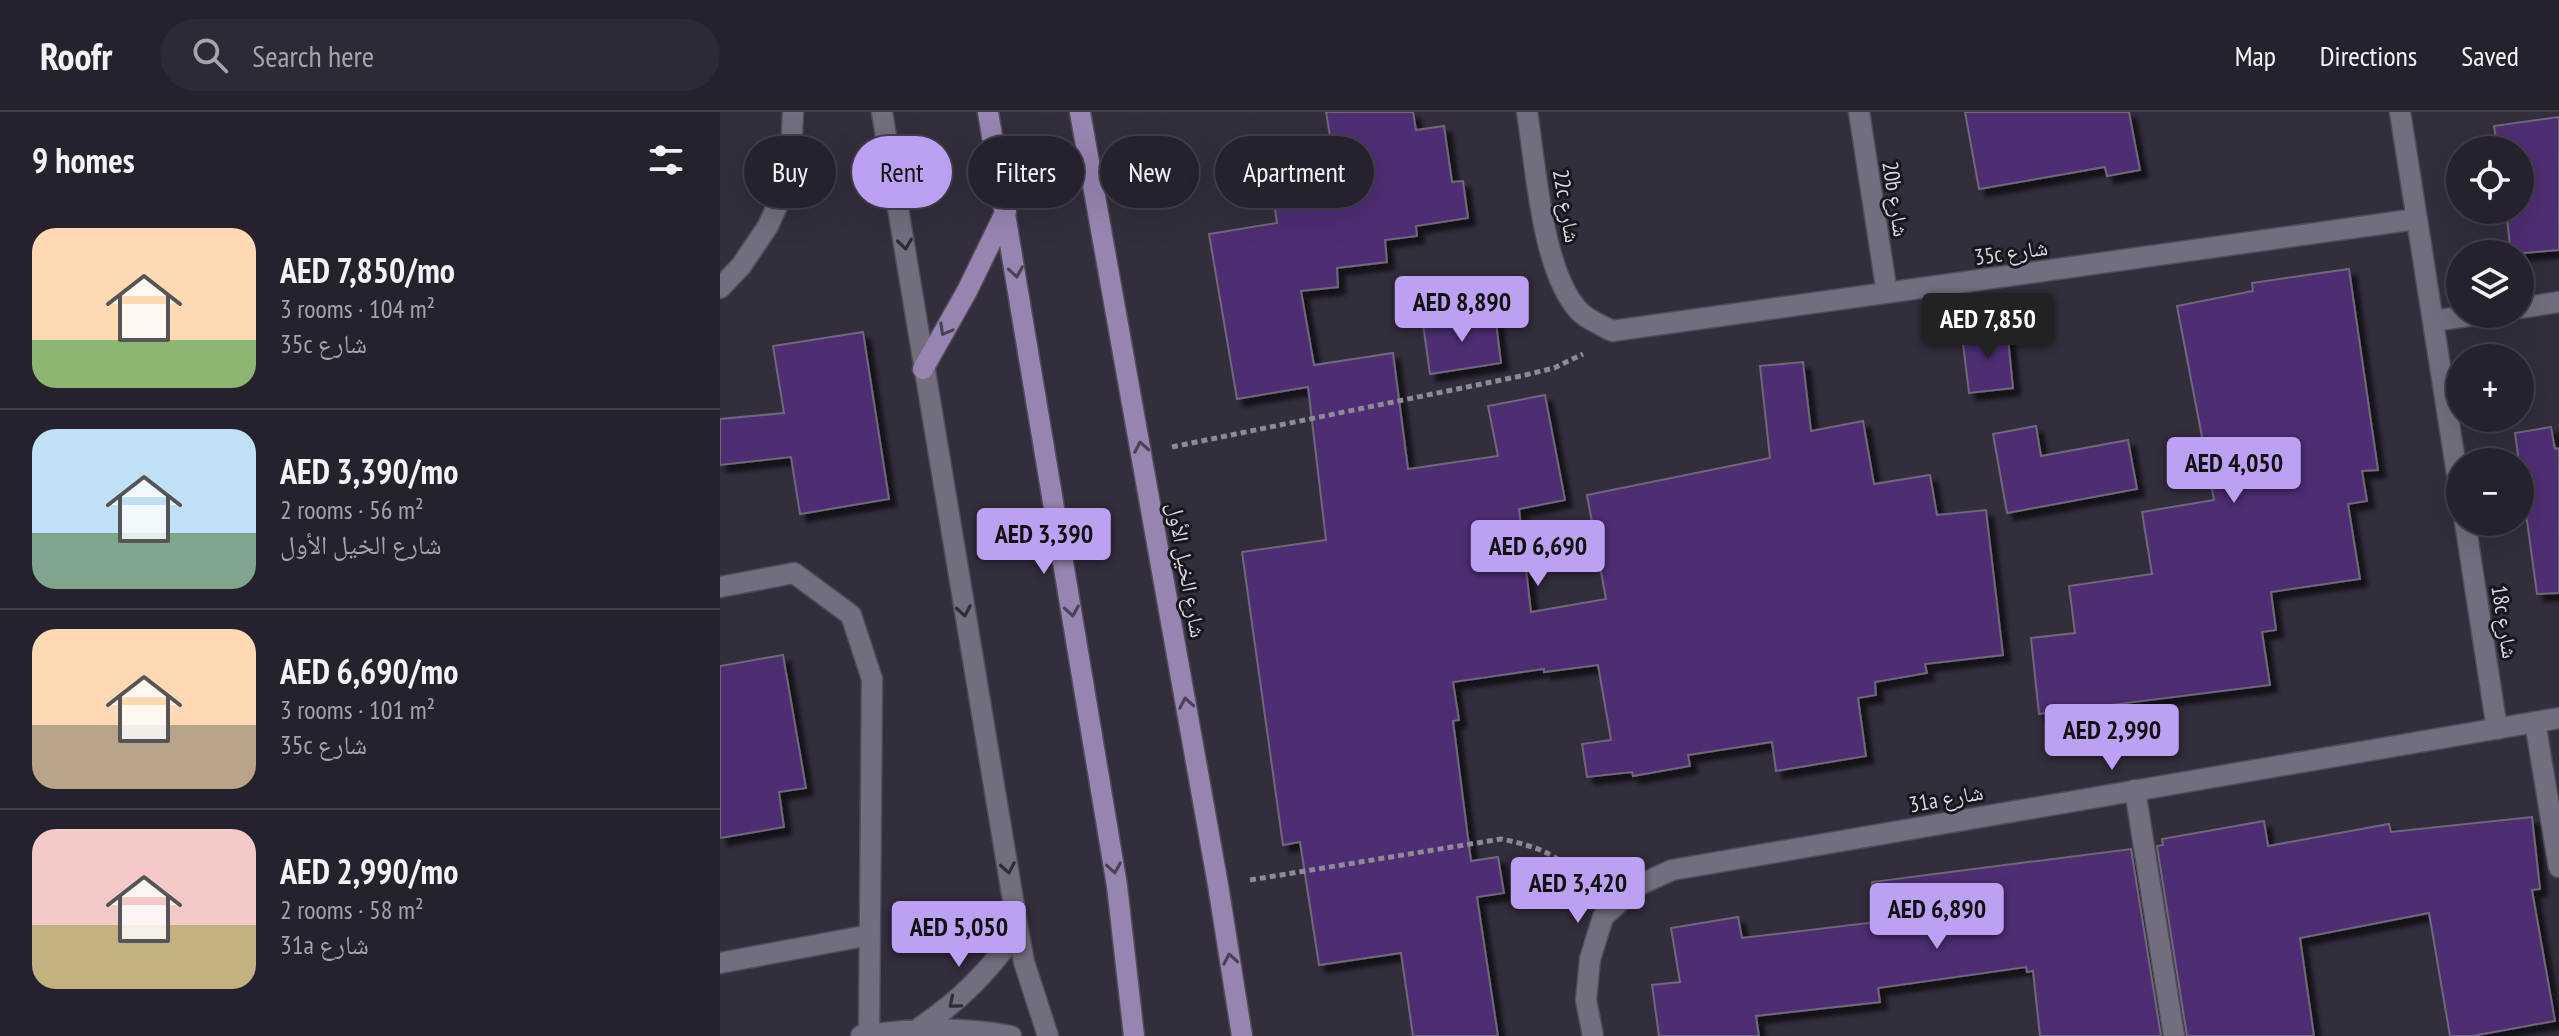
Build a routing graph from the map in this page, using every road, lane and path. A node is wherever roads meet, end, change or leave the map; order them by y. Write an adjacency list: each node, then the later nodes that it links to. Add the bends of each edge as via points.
1 (793, 112): 10 (street, via 790,177 768,226)
2 (882, 112): 17 (street, one-way to 17)
3 (988, 112): 8 (main road)
4 (1080, 112): 19 (main road, شارع الخيل الأول, one-way to 4)
5 (1527, 112): 16 (street, 22c شارع, via 1550,253 1561,285 1581,314)
6 (1859, 112): 11 (street, 20b شارع)
7 (2400, 112): 9 (street)
8 (1006, 211): 17 (main road, one-way to 17); 36 (main road, one-way to 36, via 1117,886)
9 (2417, 219): 11 (street, 35c شارع); 15 (street)
10 (720, 288)
11 (1887, 293): 16 (street, 35c شارع)
12 (2559, 302): 13 (street)
13 (2534, 306)
14 (2446, 319): 15 (street)
15 (2433, 321): 18 (street)
16 (1612, 331): 19 (path, via 1585,352 1532,374)
17 (923, 369): 29 (street, one-way to 29)
18 (2453, 448)
19 (1142, 454): 27 (main road, شارع الخيل الأول, one-way to 19)
20 (2467, 536): 24 (street, 18c شارع)
21 (720, 587): 30 (street, via 794,573 851,615 872,679)
22 (2559, 718): 23 (street, 31a شارع)
23 (2535, 722): 24 (street, 31a شارع); 26 (street)
24 (2497, 729): 25 (street, 31a شارع)
25 (2135, 790): 28 (street, 31a شارع, via 1672,870 1637,886); 39 (street)
26 (2559, 867)
27 (1218, 885): 28 (path, via 1501,839 1535,845 1565,862 1589,887); 37 (main road, شارع الخيل الأول, one-way to 27)
28 (1603, 917): 38 (street, via 1590,959 1586,1000)
29 (1018, 930): 32 (street, one-way to 32, via 984,975); 35 (street)
30 (870, 935): 31 (street); 33 (street)
31 (720, 963)
32 (919, 1028): 33 (street); 34 (street, via 978,1029)
33 (867, 1036)
34 (1011, 1036)
35 (1048, 1036)
36 (1134, 1036)
37 (1242, 1036)
38 (1593, 1036)
39 (2174, 1036)

